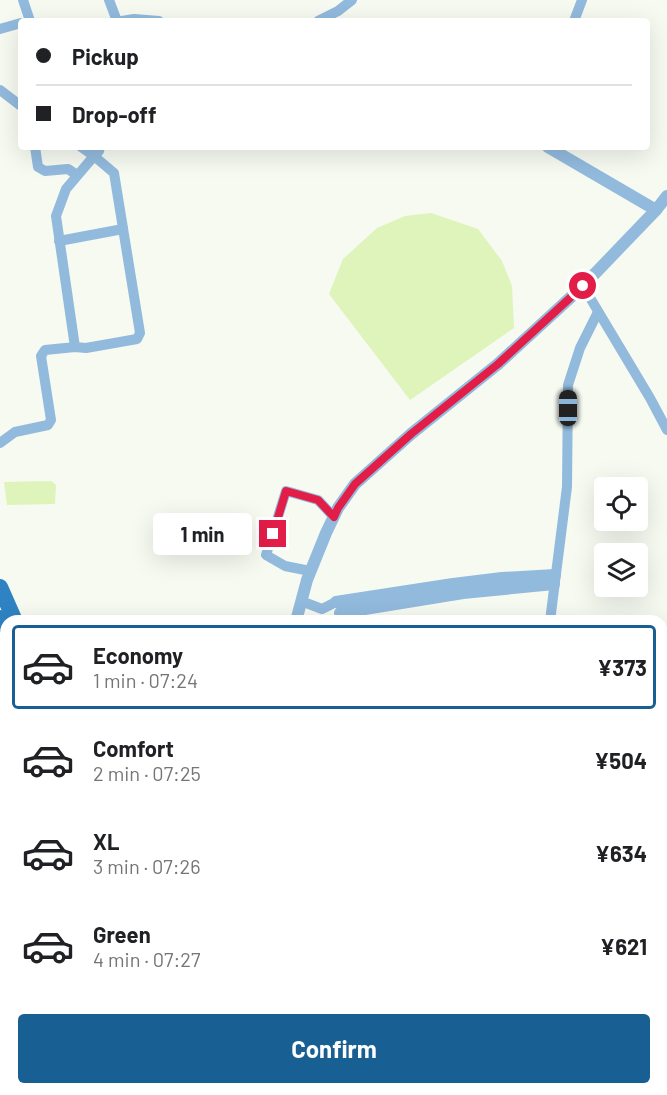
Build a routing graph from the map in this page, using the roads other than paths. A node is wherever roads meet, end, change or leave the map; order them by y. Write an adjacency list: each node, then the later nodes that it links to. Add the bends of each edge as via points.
1 (23, 0): 6 (street)
2 (109, 0): 7 (street)
3 (352, 0): 5 (street)
4 (582, 0): 9 (street)
5 (337, 6): 8 (street)
6 (30, 18)
7 (116, 18)
8 (322, 18)
9 (575, 18)
10 (18, 24): 11 (street)
11 (0, 29)
12 (0, 90): 13 (street)
13 (18, 104)
14 (35, 150): 17 (street, via 38,167 45,171 68,169)
15 (553, 150): 19 (street)
16 (97, 152): 17 (street); 20 (street, via 114,173)
17 (77, 176): 21 (street, via 66,189 56,216)
18 (667, 196): 19 (street)
19 (656, 210): 22 (street)
20 (123, 230): 21 (street); 24 (street, via 140,333 137,339)
21 (59, 241): 24 (street)
22 (583, 286): 23 (street); 27 (street, via 498,364 355,484)
23 (597, 312): 25 (street); 29 (street, via 568,385 567,488)
24 (75, 347): 26 (street, via 45,350 41,356 51,420 48,425 15,432)
25 (667, 430)
26 (0, 443)
27 (334, 517): 28 (street); 28 (street, via 318,500 286,491 266,555 285,566)
28 (310, 571): 31 (street)
29 (555, 580): 32 (street, via 502,578 453,584); 35 (street)
30 (0, 587): 33 (main road)
31 (301, 601): 32 (street, via 322,609); 34 (street)
32 (338, 607)
33 (12, 615)
34 (298, 615)
35 (551, 615)

